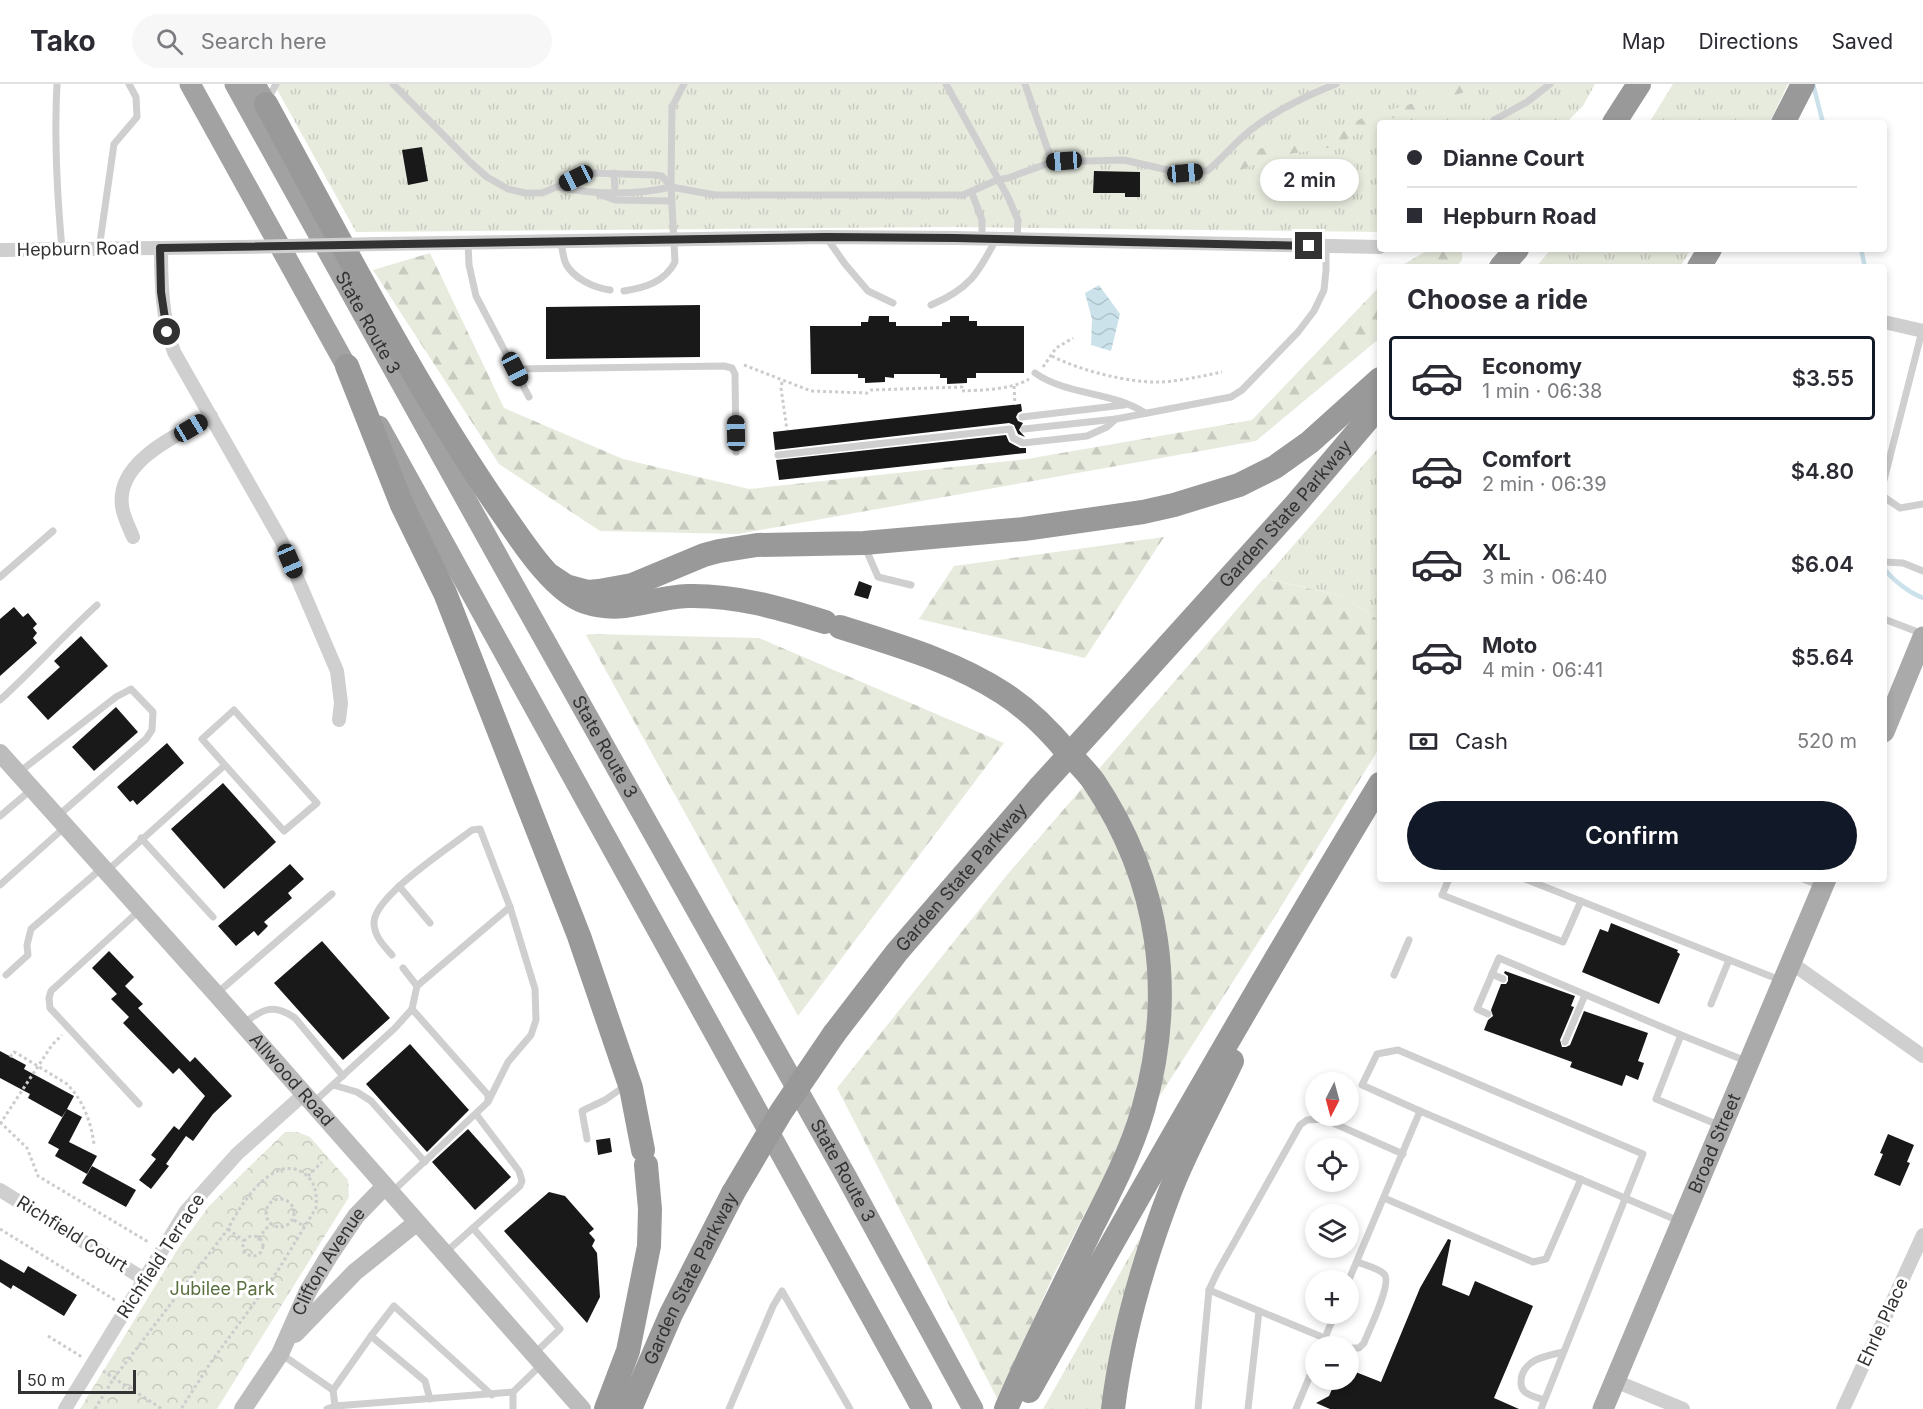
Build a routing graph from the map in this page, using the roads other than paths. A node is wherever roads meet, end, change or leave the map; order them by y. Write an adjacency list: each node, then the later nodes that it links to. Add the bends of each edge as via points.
1 (57, 84): 33 (lane, via 55,122)
2 (129, 84): 34 (lane, via 136,97 137,117 114,144)
3 (190, 84): 44 (highway)
4 (235, 84): 159 (highway, State Route 3)
5 (393, 84): 18 (lane, via 487,177 508,189 525,192 542,193)
6 (684, 84): 19 (lane, via 672,107)
7 (946, 84): 17 (lane)
8 (1025, 84): 15 (lane)
9 (1336, 84): 15 (lane, via 1292,102 1266,119 1207,171 1172,171 1124,160)
10 (1551, 84): 13 (lane)
11 (1639, 84): 14 (highway)
12 (266, 91): 66 (highway, via 374,302 450,433 532,555)
13 (1494, 120)
14 (1616, 120)
15 (1052, 162): 17 (lane)
16 (614, 173): 18 (lane, via 590,173); 19 (lane, via 662,176); 21 (lane)
17 (997, 180): 22 (lane); 26 (lane, via 1018,220)
18 (559, 187): 20 (lane)
19 (671, 187): 21 (lane); 22 (lane, via 715,195); 23 (lane)
20 (594, 191): 21 (lane); 23 (lane, via 615,200)
21 (615, 192)
22 (972, 193): 25 (lane)
23 (671, 201): 27 (lane)
24 (826, 237): 25 (street, Hepburn Road); 27 (street, Hepburn Road); 40 (lane, via 868,291)
25 (989, 239): 26 (street, Hepburn Road); 41 (lane, via 981,268 968,283)
26 (1017, 239): 30 (street, Hepburn Road)
27 (675, 240): 28 (street, Hepburn Road); 39 (lane, via 675,262 663,278)
28 (561, 241): 29 (street, Hepburn Road); 38 (lane, via 569,268 582,280)
29 (468, 243): 32 (street, Hepburn Road, bridge); 45 (lane, via 476,296)
30 (1326, 246): 31 (street, Hepburn Road); 51 (lane, via 1324,290 1314,311 1242,390 1231,397)
31 (1377, 247)
32 (160, 248): 34 (street, Hepburn Road); 52 (street, via 167,332 174,352)
33 (62, 249): 34 (street, Hepburn Road); 35 (street, Hepburn Road)
34 (99, 249)
35 (0, 250)
36 (1514, 252): 37 (highway)
37 (1504, 264)
38 (610, 290)
39 (624, 291)
40 (893, 303)
41 (931, 305)
42 (1887, 322): 43 (street)
43 (1923, 331): 58 (lane)
44 (347, 366): 117 (highway, via 402,505 445,592 485,692 579,936); 168 (highway)
45 (515, 369): 48 (lane); 56 (lane, via 732,368)
46 (1035, 373): 49 (lane, via 1049,382)
47 (1377, 382): 63 (highway, via 1293,455 1255,478 1200,498 1143,512 1024,529)
48 (529, 397)
49 (1132, 405): 51 (lane); 53 (lane)
50 (1377, 409): 133 (highway, Garden State Parkway, bridge, via 909,938 834,1034 781,1112)
51 (1145, 413): 54 (lane)
52 (211, 416): 62 (street, via 150,453 127,477 122,506); 74 (street, via 281,540 337,670)
53 (1022, 417)
54 (1116, 419): 55 (lane); 57 (lane, via 1087,436 1023,443 1014,438 1010,429)
55 (1024, 429)
56 (736, 452)
57 (778, 455)
58 (1887, 469)
59 (1887, 499): 60 (lane, via 1900,508)
60 (1923, 504)
61 (53, 531): 67 (lane)
62 (133, 537)
63 (864, 543): 66 (highway, via 719,551 632,585 599,591 577,590); 68 (lane, via 878,577)
64 (1887, 562): 65 (lane, via 1903,563)
65 (1923, 571)
66 (551, 576): 169 (highway, via 573,597 598,606 624,607 684,596 738,599 784,609 936,660 1004,694 1046,727 1093,780 1123,830 1153,921 1159,964 1159,1016 1152,1071 1143,1109 1111,1189)
67 (0, 577)
68 (911, 585)
69 (97, 605): 72 (lane)
70 (1887, 620): 71 (lane)
71 (1923, 636): 73 (main road)
72 (0, 700)
73 (1889, 707)
74 (339, 720)
75 (0, 753): 77 (main road, Allwood Road)
76 (225, 765): 76 (lane, via 284,831 317,802 234,710 202,740); 82 (lane)
77 (18, 773): 78 (main road, Allwood Road); 81 (lane, via 131,688 153,712 152,730 146,739)
78 (32, 789): 80 (lane); 81 (main road, Allwood Road)
79 (1377, 789): 90 (highway)
80 (0, 816)
81 (61, 822): 83 (main road, Allwood Road); 87 (lane)
82 (141, 838): 83 (lane); 94 (lane)
83 (104, 869): 93 (main road, Allwood Road); 102 (lane, via 31,929 28,955)
84 (1448, 882): 91 (lane, via 1442,895 1563,942)
85 (1533, 882): 91 (lane)
86 (1825, 883): 100 (main road, Broad Street)
87 (0, 885)
88 (399, 886): 92 (lane, via 472,830 480,829); 95 (lane); 97 (lane, via 377,909 373,921 375,931)
89 (332, 894): 106 (lane)
90 (1313, 895): 170 (highway); 171 (highway, via 1172,1188 1132,1311)
91 (1581, 901): 98 (lane)
92 (510, 907): 105 (lane); 120 (lane, via 533,981 536,1020 531,1035 508,1062)
93 (140, 910): 106 (main road, Allwood Road); 121 (lane, via 51,991 49,998 50,1008)
94 (213, 917)
95 (430, 922)
96 (1409, 940): 103 (lane)
97 (392, 955)
98 (1730, 960): 100 (lane); 108 (lane)
99 (403, 968): 105 (lane)
100 (1786, 972): 114 (street); 115 (main road, Broad Street)
101 (1492, 974): 104 (lane); 107 (lane, via 1499,958); 110 (lane, via 1477,1009)
102 (6, 975)
103 (1395, 975)
104 (1503, 979)
105 (417, 986): 109 (lane)
106 (216, 994): 111 (main road, Allwood Road)
107 (1585, 995): 112 (lane); 113 (lane)
108 (1711, 1004)
109 (412, 1010): 116 (lane); 120 (lane, via 488,1095)
110 (1488, 1014)
111 (242, 1025): 116 (lane, via 260,1011 285,1011); 119 (main road, Allwood Road)
112 (1682, 1035): 115 (lane); 124 (lane, via 1656,1099)
113 (1565, 1042)
114 (1923, 1056)
115 (1748, 1062): 124 (main road, Broad Street)
116 (343, 1076): 118 (lane)
117 (629, 1081): 125 (lane, via 619,1092 582,1111); 158 (highway, via 644,1158 650,1209 649,1246)
118 (333, 1085): 119 (lane); 127 (lane, via 357,1092 370,1101)
119 (308, 1099): 130 (main road, Allwood Road); 141 (street, Richfield Terrace, via 217,1174 186,1211)
120 (489, 1102): 123 (lane)
121 (139, 1104)
122 (1420, 1111): 126 (lane); 128 (lane); 132 (lane, via 1362,1085 1377,1054 1398,1050 1643,1154)
123 (476, 1114): 127 (lane); 136 (lane, via 519,1171 522,1181)
124 (1721, 1126): 135 (main road, Broad Street)
125 (587, 1139)
126 (1403, 1154): 131 (lane); 142 (lane, via 1323,1119 1300,1125)
127 (425, 1162): 130 (lane)
128 (1581, 1179): 131 (lane, via 1546,1259 1533,1262); 132 (lane)
129 (0, 1190): 141 (street, Richfield Court)
130 (388, 1190): 134 (main road, Allwood Road); 147 (main road, Clifton Avenue, via 356,1216 329,1256)
131 (1384, 1198): 139 (lane)
132 (1625, 1198): 135 (lane); 148 (lane)
133 (728, 1202): 158 (highway, Garden State Parkway, via 671,1314); 165 (highway, via 652,1380)
134 (416, 1222): 138 (main road, Allwood Road); 147 (main road, Clifton Avenue, via 355,1272)
135 (1682, 1222): 150 (main road, Broad Street)
136 (473, 1228): 138 (lane); 149 (lane, via 560,1329)
137 (1923, 1235): 178 (street, Ehrle Place)
138 (444, 1254): 149 (main road, Allwood Road)
139 (1357, 1262): 140 (lane); 146 (lane, via 1386,1278 1386,1289)
140 (1353, 1270)
141 (144, 1279): 160 (street, Richfield Terrace)
142 (1209, 1290): 143 (lane); 172 (lane)
143 (1259, 1311): 145 (lane); 173 (lane)
144 (371, 1336): 152 (lane); 154 (lane, via 394,1306); 155 (lane, via 424,1382)
145 (1320, 1336)
146 (1359, 1348)
147 (282, 1349): 152 (lane); 161 (main road, Clifton Avenue)
148 (1563, 1352): 156 (lane); 156 (lane, via 1543,1357 1524,1370 1521,1388)
149 (538, 1360): 153 (lane); 164 (main road, Allwood Road)
150 (1615, 1381): 176 (main road, Broad Street); 177 (street)
151 (1305, 1387): 174 (lane)
152 (333, 1390): 157 (lane)
153 (513, 1392): 154 (lane); 163 (lane)
154 (492, 1395): 155 (lane)
155 (430, 1399): 157 (lane)
156 (1544, 1400): 175 (lane)
157 (335, 1406): 162 (lane)
158 (615, 1406)
159 (972, 1408)
160 (65, 1409)
161 (243, 1409)
162 (327, 1409)
163 (513, 1409)
164 (582, 1409)
165 (644, 1409)
166 (729, 1409): 167 (lane, via 782,1291)
167 (850, 1409)
168 (922, 1409)
169 (1006, 1409)
170 (1019, 1409)
171 (1113, 1409)
172 (1198, 1409)
173 (1248, 1409)
174 (1296, 1409)
175 (1541, 1409)
176 (1603, 1409)
177 (1683, 1409)
178 (1843, 1409)

